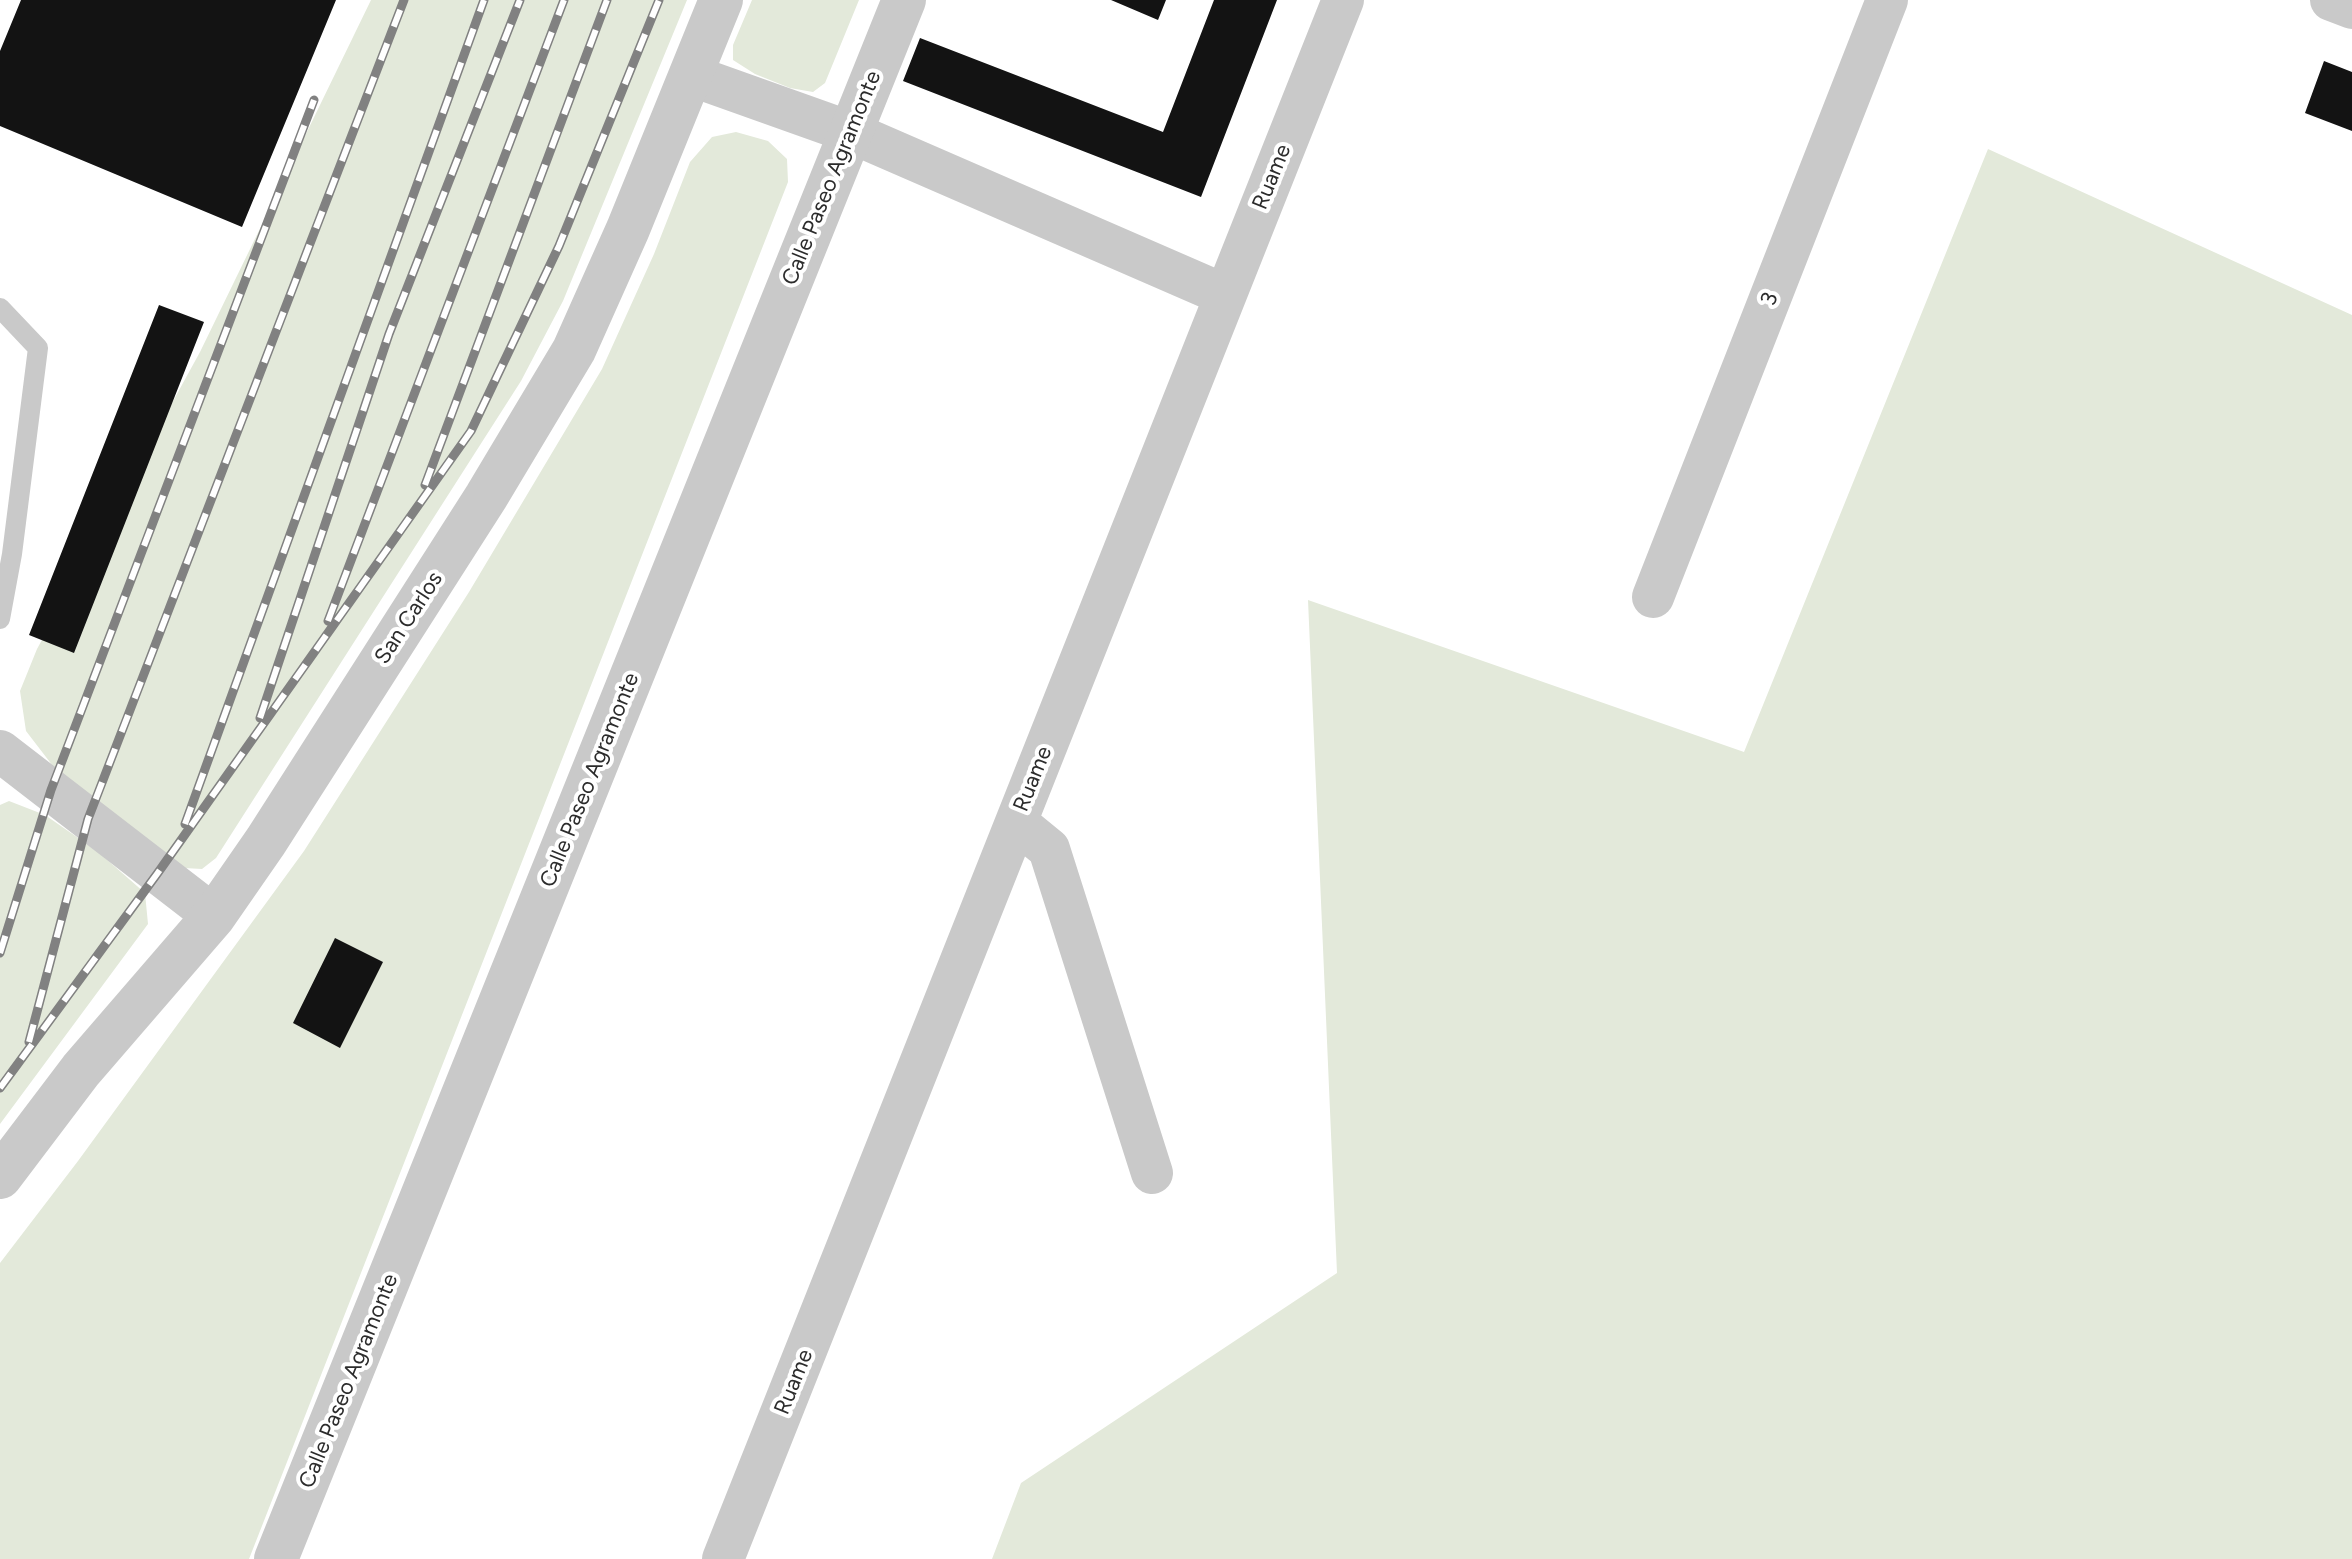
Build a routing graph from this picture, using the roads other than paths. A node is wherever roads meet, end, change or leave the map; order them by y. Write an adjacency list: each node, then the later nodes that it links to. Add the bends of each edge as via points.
1 (721, 0): 7 (street, San Carlos)
2 (904, 0): 8 (street, Calle Paseo Agramonte)
3 (1343, 0): 9 (street, Ruame)
4 (1887, 0): 11 (street, 3)
5 (2331, 0): 6 (street)
6 (2352, 8)
7 (690, 75): 8 (street); 15 (street, San Carlos, via 574,350 478,511)
8 (850, 132): 9 (street); 18 (street, Calle Paseo Agramonte)
9 (1225, 295): 14 (street, Ruame)
10 (0, 308): 12 (lane, via 38,348)
11 (1653, 597)
12 (0, 619)
13 (0, 751): 15 (street)
14 (1016, 822): 16 (street, via 1049,849); 19 (street, Ruame)
15 (214, 916): 17 (street, San Carlos, via 81,1070)
16 (1152, 1173)
17 (0, 1177)
18 (276, 1559)
19 (723, 1559)

